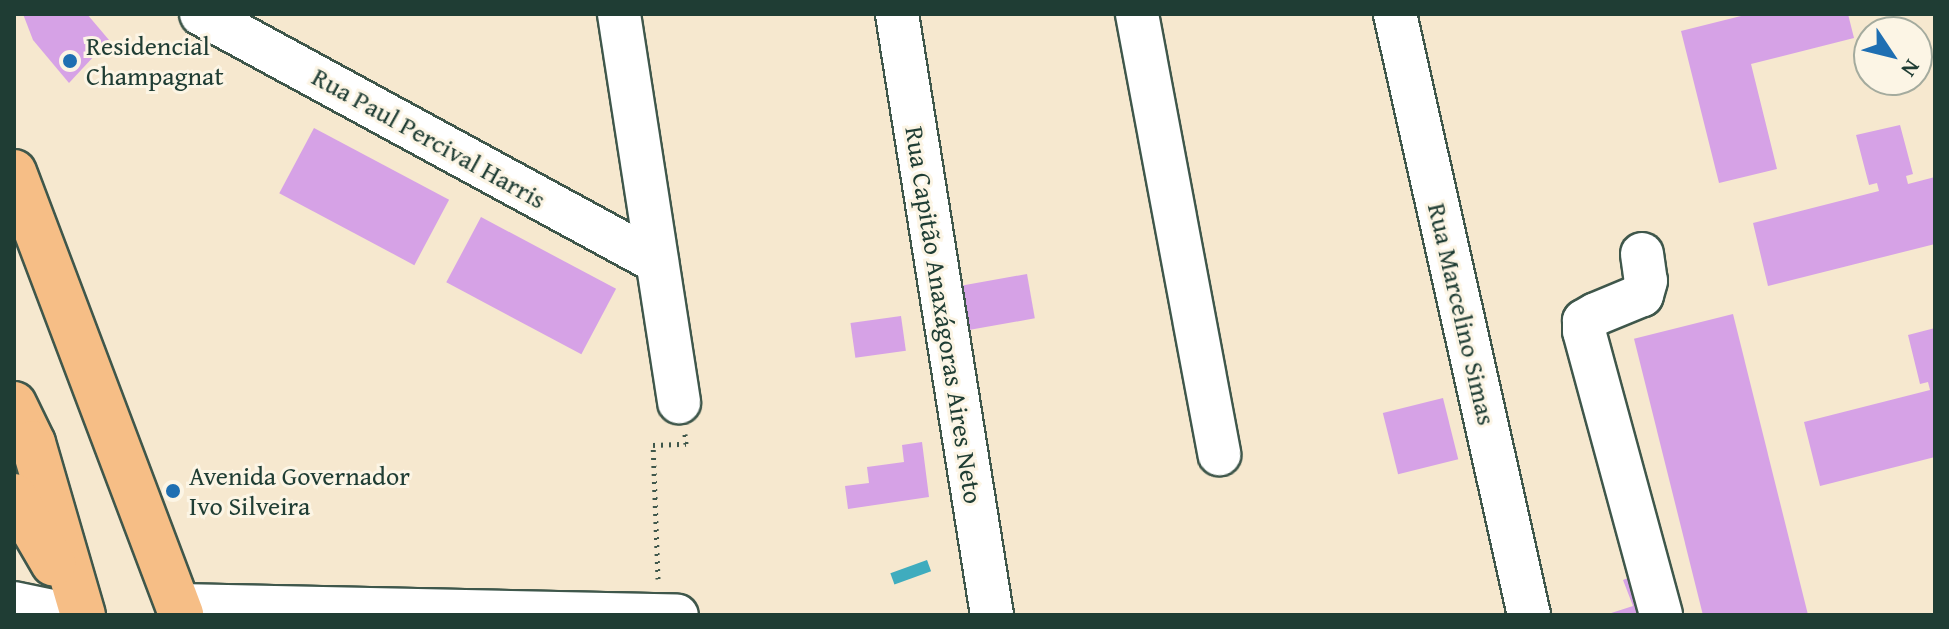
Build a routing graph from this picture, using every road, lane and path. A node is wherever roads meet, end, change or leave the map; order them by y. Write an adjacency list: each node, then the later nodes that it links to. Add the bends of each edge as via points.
1 (201, 14): 8 (street, Rua Paul Percival Harris)
2 (619, 14): 8 (street)
3 (897, 14): 19 (street, Rua Capitão Anaxágoras Aires Neto)
4 (1137, 14): 11 (street)
5 (1395, 14): 20 (street, Rua Marcelino Simas)
6 (17, 183): 15 (main road)
7 (1642, 254): 21 (street, via 1642,295 1584,321 1584,331)
8 (657, 262): 9 (street)
9 (679, 402): 13 (path, via 686,444 653,445)
10 (14, 404): 18 (main road, via 41,469)
11 (1219, 454)
12 (14, 496): 18 (main road)
13 (668, 602): 16 (street)
14 (14, 603): 17 (street)
15 (180, 610): 16 (street)
16 (444, 612)
17 (72, 615)
18 (83, 615)
19 (992, 615)
20 (1529, 615)
21 (1661, 615)

